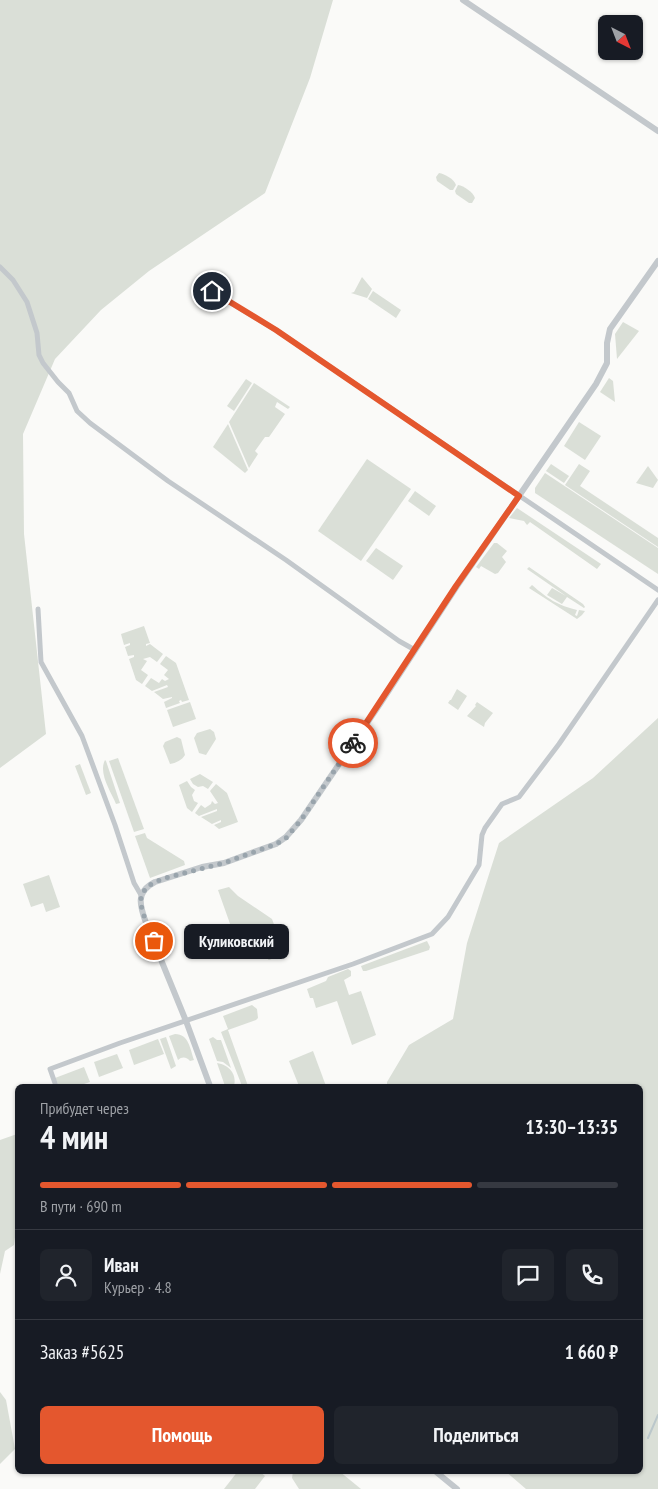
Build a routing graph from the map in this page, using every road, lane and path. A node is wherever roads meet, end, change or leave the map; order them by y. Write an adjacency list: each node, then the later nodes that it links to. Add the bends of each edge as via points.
1 (462, 0): 2 (street)
2 (658, 131)
3 (658, 261): 6 (street, via 610,329 603,374)
4 (0, 268): 10 (street, via 13,280 27,302 43,363 70,393 77,411 90,423 168,481)
5 (212, 291): 6 (street, via 276,330)
6 (519, 496): 7 (street); 10 (street)
7 (658, 590)
8 (658, 600): 12 (street, via 519,797 502,804 482,835 479,865 448,917 432,934)
9 (38, 609): 11 (street, via 41,662 82,736)
10 (414, 650): 11 (street, via 286,838 224,863 155,882)
11 (141, 895): 12 (street, via 144,916)
12 (186, 1021): 13 (street, via 50,1069); 14 (street)
13 (55, 1084)
14 (209, 1084)
15 (439, 1474): 16 (street)
16 (457, 1489)

